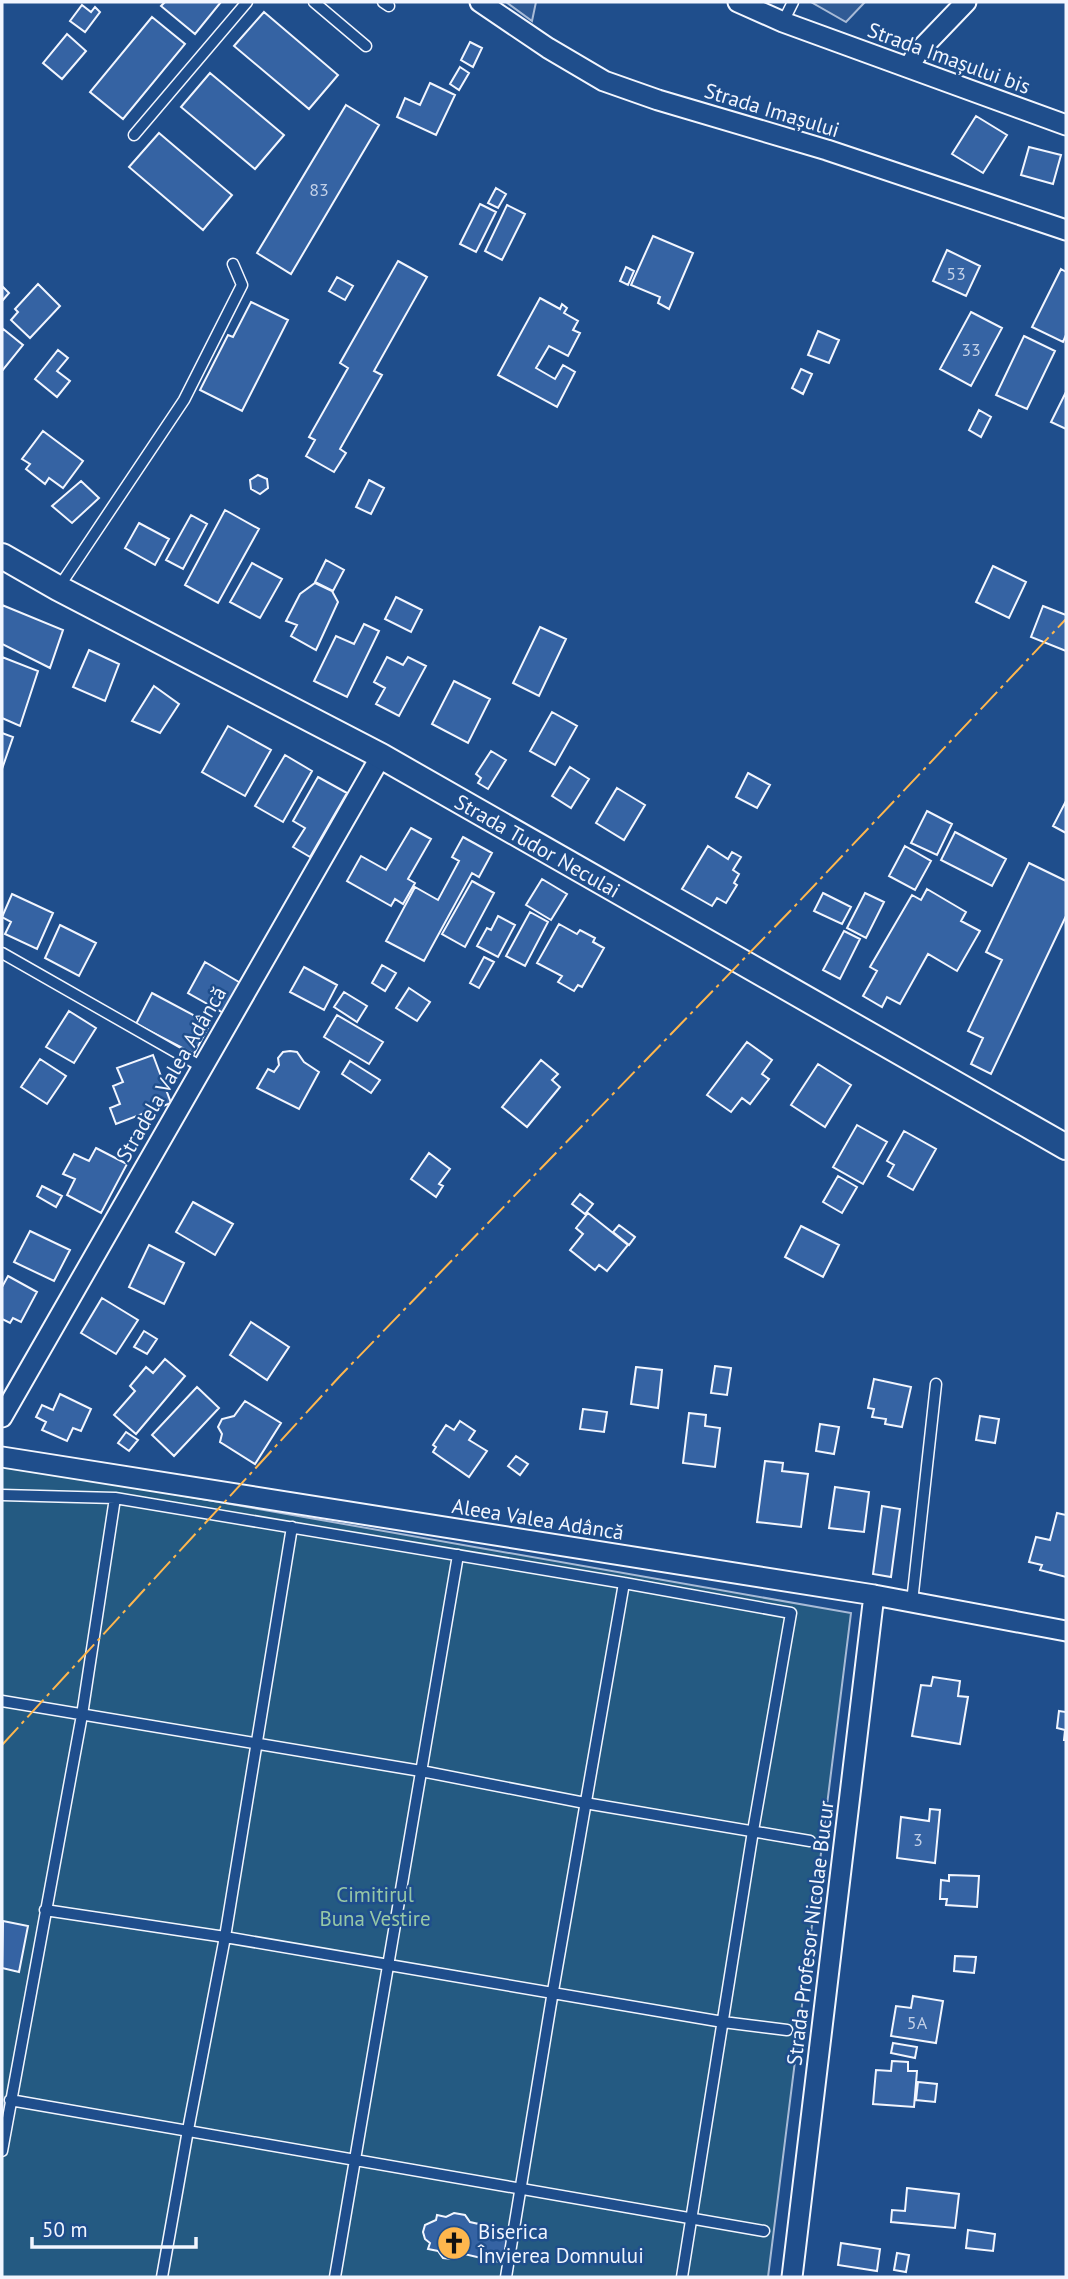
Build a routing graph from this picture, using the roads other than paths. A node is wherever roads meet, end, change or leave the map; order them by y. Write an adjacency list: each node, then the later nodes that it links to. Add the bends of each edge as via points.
1 (247, 2): 11 (lane)
2 (314, 2): 8 (lane)
3 (480, 2): 12 (street, Strada Imașului, via 604,81)
4 (738, 2): 7 (street, Strada Imașului bis)
5 (793, 2): 7 (lane)
6 (966, 2): 9 (street)
7 (783, 22): 9 (street, Strada Imașului bis)
8 (366, 46)
9 (909, 67): 10 (street, Strada Imașului bis)
10 (1066, 125)
11 (134, 135)
12 (1066, 230)
13 (233, 264): 15 (lane, via 242,285 184,400)
14 (2, 556): 15 (street, Strada Tudor Neculai)
15 (58, 588): 16 (street, Strada Tudor Neculai)
16 (382, 756): 18 (street, Stradela Valea Adâncă); 19 (street, Strada Tudor Neculai)
17 (2, 953): 18 (lane)
18 (202, 1067): 21 (street, Stradela Valea Adâncă)
19 (1066, 1146)
20 (936, 1384): 29 (lane)
21 (2, 1417)
22 (2, 1457): 28 (street, Aleea Valea Adâncă)
23 (2, 1495): 24 (lane)
24 (115, 1498): 25 (lane); 32 (lane)
25 (292, 1527): 26 (lane); 33 (lane)
26 (458, 1555): 27 (lane); 34 (lane)
27 (624, 1583): 35 (lane); 36 (lane, via 791,1613)
28 (874, 1595): 29 (street, Aleea Valea Adâncă); 55 (street, Strada Profesor Nicolae Bucur)
29 (912, 1602): 30 (street, Aleea Valea Adâncă)
30 (1066, 1631)
31 (2, 1701): 32 (lane)
32 (82, 1714): 33 (lane); 38 (lane)
33 (255, 1742): 34 (lane); 39 (lane)
34 (421, 1771): 35 (lane); 40 (lane)
35 (585, 1803): 36 (lane); 41 (lane)
36 (753, 1831): 37 (lane); 42 (lane)
37 (810, 1841)
38 (45, 1910): 39 (lane); 44 (lane)
39 (225, 1937): 40 (lane); 45 (lane)
40 (388, 1964): 41 (lane); 47 (lane)
41 (553, 1991): 42 (lane); 48 (lane)
42 (723, 2022): 43 (lane); 49 (lane)
43 (787, 2030)
44 (10, 2100): 45 (lane); 46 (lane)
45 (188, 2130): 47 (lane); 51 (lane)
46 (2, 2151)
47 (355, 2162): 48 (lane); 52 (lane)
48 (522, 2188): 49 (lane); 53 (lane)
49 (693, 2218): 50 (lane); 54 (lane)
50 (764, 2231)
51 (163, 2277)
52 (335, 2277)
53 (506, 2277)
54 (682, 2277)
55 (792, 2277)

